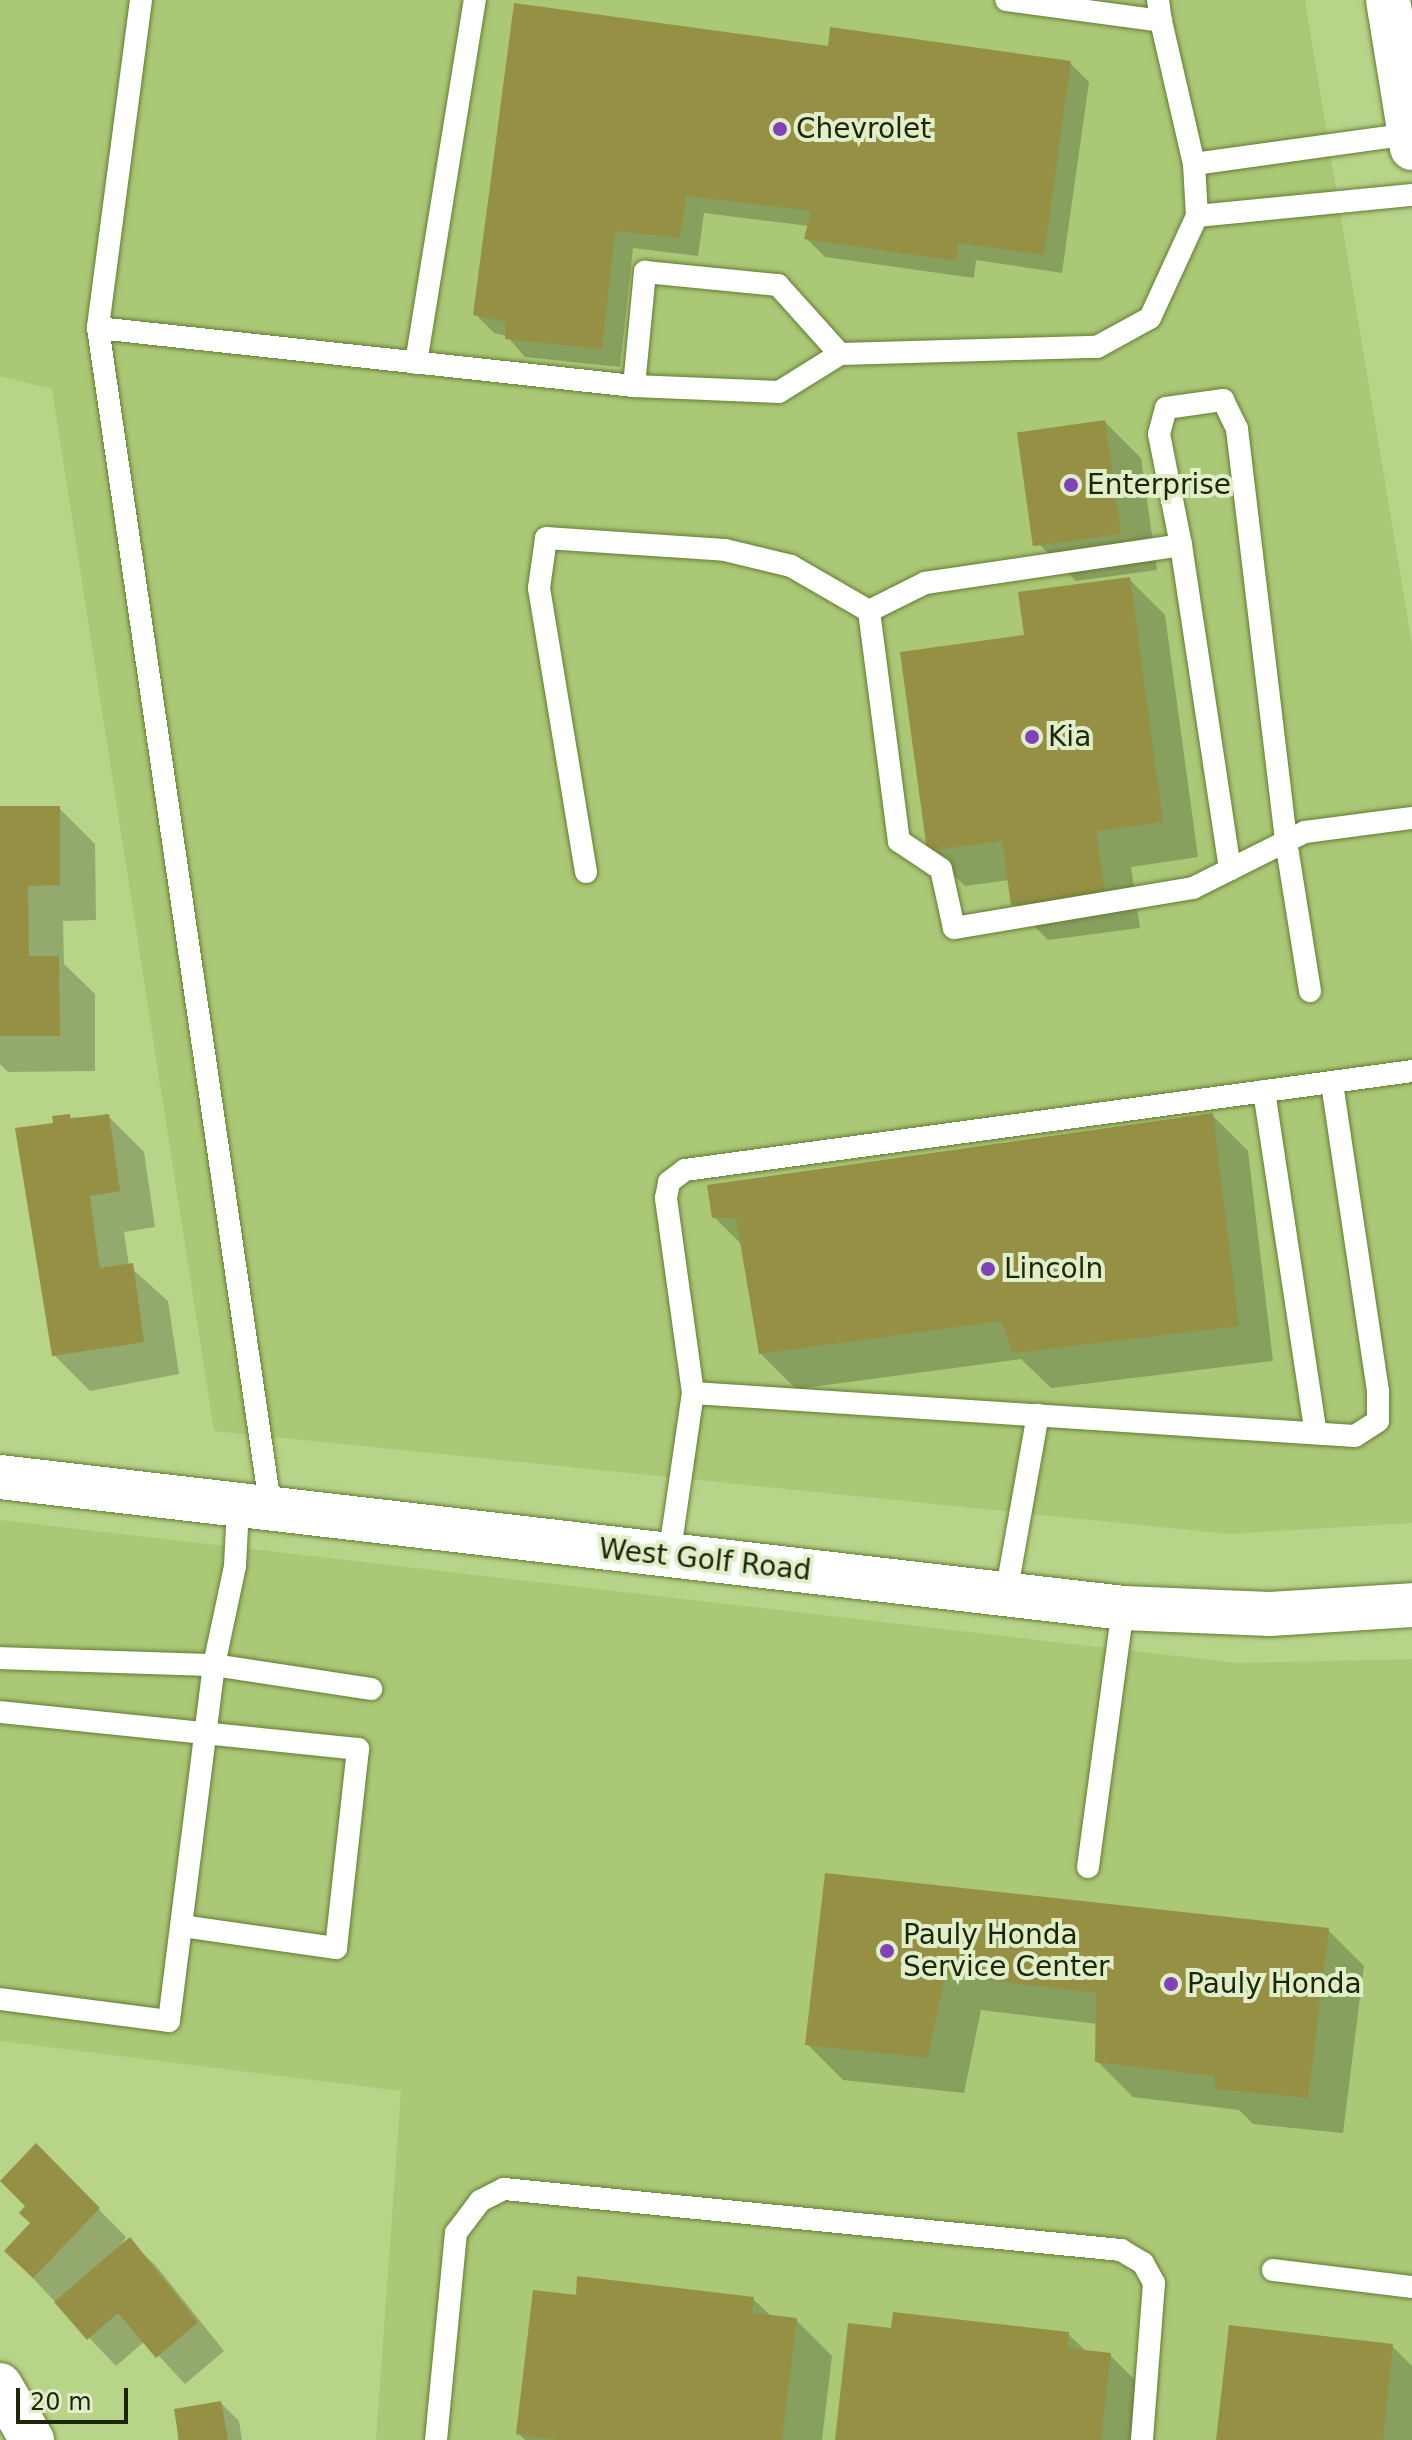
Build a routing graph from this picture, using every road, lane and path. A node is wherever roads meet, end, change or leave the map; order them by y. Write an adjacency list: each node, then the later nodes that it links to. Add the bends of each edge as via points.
1 (141, 0): 10 (lane)
2 (475, 0): 12 (lane)
3 (1006, 0): 5 (lane)
4 (1388, 0): 6 (street)
5 (1159, 10): 7 (lane)
6 (1411, 141): 7 (lane)
7 (1194, 164): 9 (lane)
8 (1412, 195): 9 (lane)
9 (1197, 216): 11 (lane, via 1150,318 1097,347)
10 (98, 328): 12 (lane); 28 (lane)
11 (840, 354): 13 (lane, via 779,392); 13 (lane, via 778,285 645,272)
12 (416, 363): 13 (lane)
13 (634, 386)
14 (1181, 545): 15 (lane, via 925,583); 17 (lane, via 1159,434 1166,408 1223,400 1237,429); 18 (lane)
15 (869, 611): 18 (lane, via 899,841 941,869 954,928 1193,888); 19 (lane, via 791,566 725,550 546,538 539,588)
16 (1412, 818): 17 (lane, via 1305,832)
17 (1286, 841): 18 (lane); 20 (lane)
18 (1230, 869)
19 (586, 872)
20 (1310, 991)
21 (1412, 1071): 22 (lane)
22 (1332, 1082): 23 (lane); 26 (lane, via 1378,1391 1378,1421 1355,1436)
23 (1264, 1091): 24 (lane, via 685,1170 669,1182 666,1198); 26 (lane)
24 (693, 1393): 25 (lane); 29 (lane)
25 (1038, 1415): 26 (lane); 30 (lane)
26 (1316, 1433)
27 (0, 1477): 28 (street, West Golf Road)
28 (255, 1509): 29 (street, West Golf Road); 34 (lane, via 235,1566)
29 (669, 1557): 30 (street, West Golf Road)
30 (1006, 1594): 32 (street, West Golf Road)
31 (1412, 1605): 32 (street, West Golf Road, via 1270,1614)
32 (1123, 1608): 38 (lane)
33 (0, 1658): 34 (lane)
34 (214, 1665): 35 (lane); 37 (lane)
35 (371, 1689)
36 (0, 1712): 37 (lane)
37 (206, 1732): 39 (lane); 39 (lane, via 358,1749 336,1948)
38 (1088, 1867)
39 (182, 1926): 40 (lane, via 169,2021)
40 (0, 1999)
41 (1273, 2270): 42 (lane)
42 (1412, 2287)
43 (0, 2385): 44 (street)
44 (32, 2440)
45 (436, 2440): 46 (lane, via 456,2233 480,2201 504,2189 1121,2250 1143,2263 1154,2283)
46 (1142, 2440)

